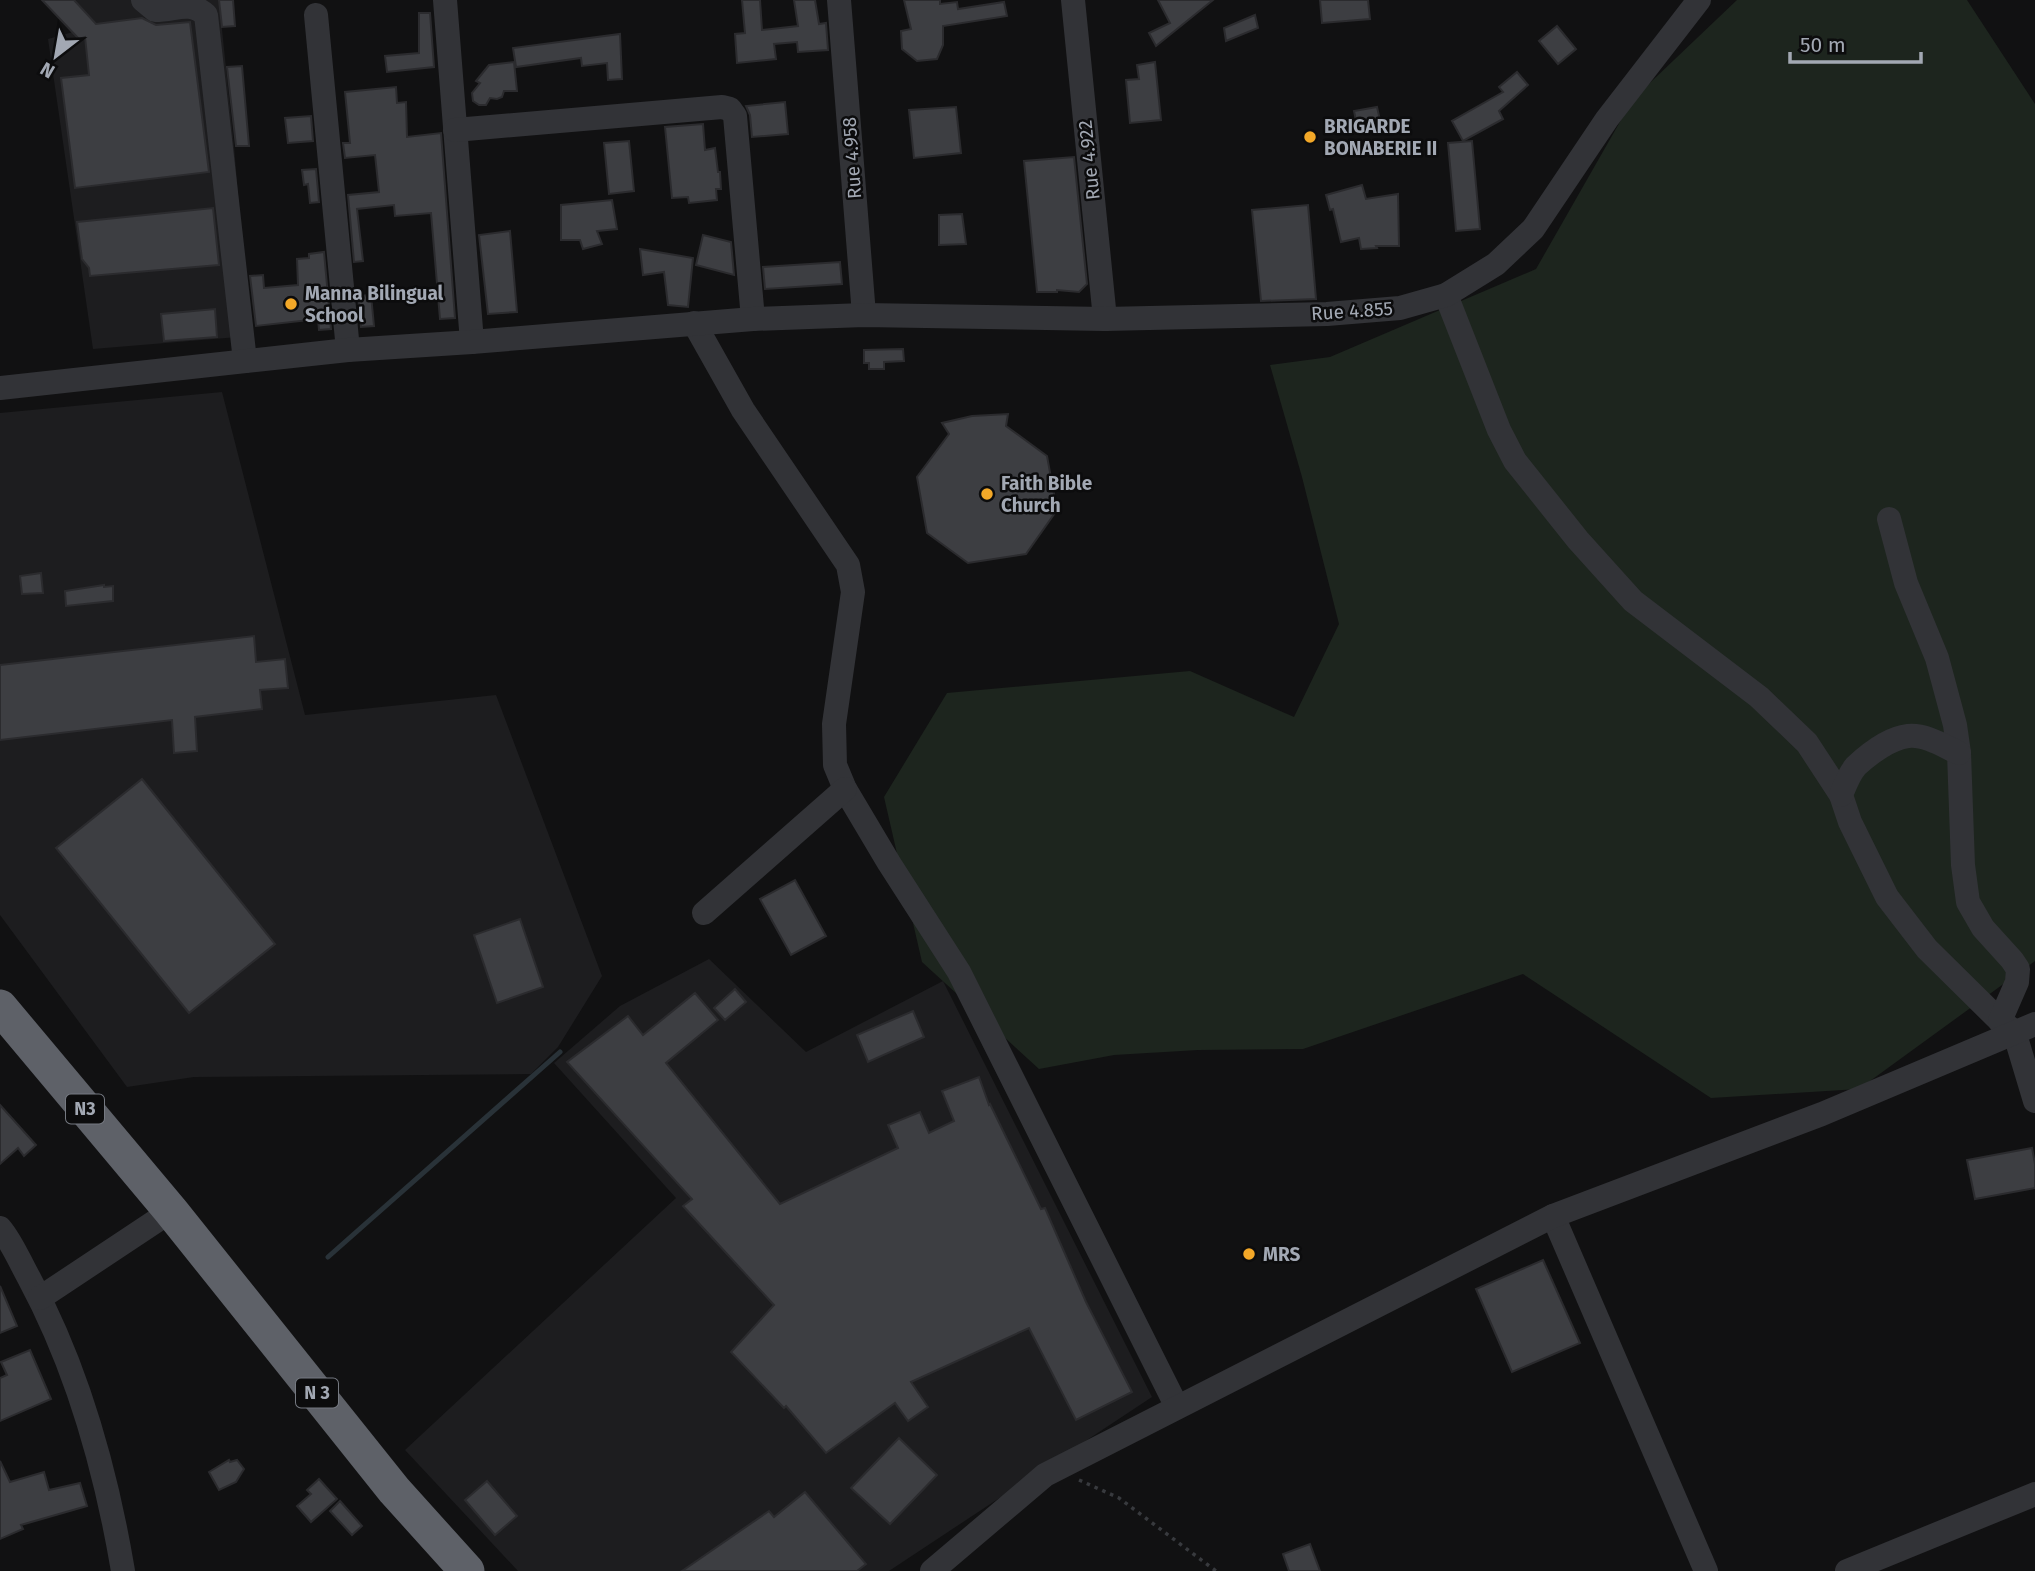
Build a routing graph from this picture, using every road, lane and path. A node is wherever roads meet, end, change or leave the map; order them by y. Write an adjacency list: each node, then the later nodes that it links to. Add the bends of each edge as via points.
1 (143, 0): 15 (street, via 155,10 191,5 206,15)
2 (445, 0): 7 (street)
3 (839, 0): 9 (street, Rue 4.958)
4 (1074, 0): 11 (street, Rue 4.922)
5 (1699, 0): 8 (street, Rue 4.855, via 1607,119 1533,229 1496,264)
6 (316, 15): 14 (street)
7 (455, 130): 10 (street, via 730,109 735,116); 13 (street)
8 (1446, 295): 11 (street, Rue 4.855, via 1400,308 1327,314); 20 (street, via 1515,461 1633,601 1759,696 1807,743)
9 (864, 315): 10 (street, Rue 4.855); 11 (street, Rue 4.855)
10 (753, 319): 12 (street, Rue 4.855)
11 (1105, 319)
12 (694, 323): 13 (street, Rue 4.855); 19 (street, via 744,410 848,565 853,592 834,723 835,765)
13 (472, 342): 14 (street, Rue 4.855)
14 (348, 349): 15 (street, Rue 4.855)
15 (245, 361): 16 (street, Rue 4.855)
16 (0, 388)
17 (1889, 519): 18 (street, via 1906,583 1937,658)
18 (1959, 753): 20 (street, via 1933,740 1910,736 1894,740 1856,766); 22 (street, via 1968,902 1983,928 2012,960)
19 (845, 789): 21 (street); 30 (street, via 959,972)
20 (1842, 795): 24 (street, via 1850,822 1887,897 1927,949)
21 (704, 913)
22 (2026, 967): 24 (street, via 2017,982)
23 (0, 1007): 26 (highway, N3)
24 (2016, 1026): 25 (street); 27 (street, via 1822,1114)
25 (2035, 1101)
26 (171, 1211): 29 (street); 34 (highway, N 3, via 394,1490)
27 (1553, 1216): 30 (street); 37 (street)
28 (0, 1228): 29 (street)
29 (40, 1298): 33 (street, via 79,1392 112,1504)
30 (1177, 1407): 31 (street)
31 (1045, 1475): 35 (street); 36 (path, via 1078,1479 1119,1498)
32 (2035, 1494): 38 (street)
33 (124, 1571)
34 (467, 1571)
35 (932, 1571)
36 (1216, 1571)
37 (1706, 1571)
38 (1847, 1571)

